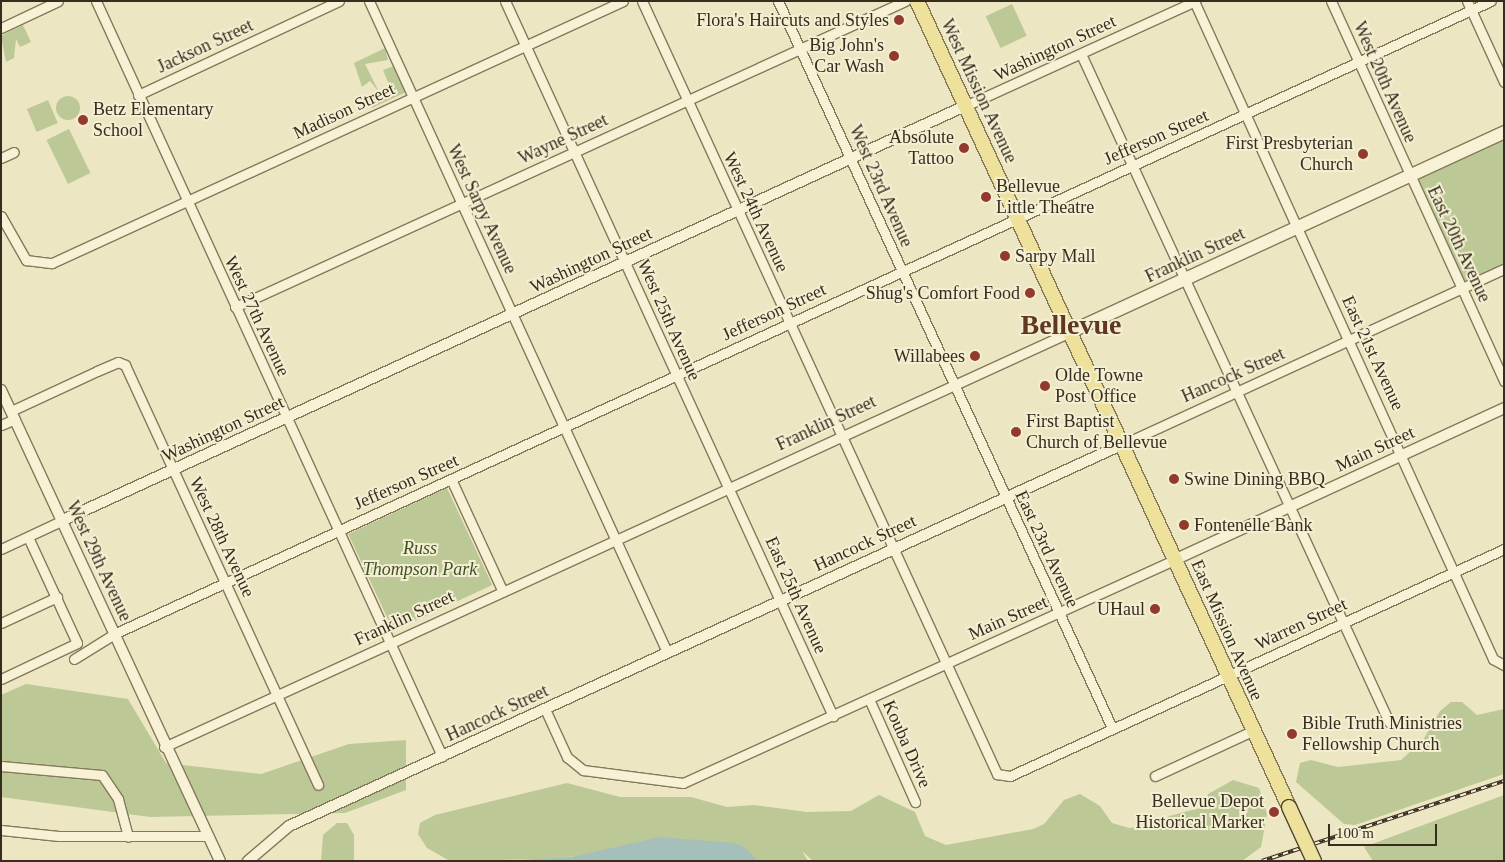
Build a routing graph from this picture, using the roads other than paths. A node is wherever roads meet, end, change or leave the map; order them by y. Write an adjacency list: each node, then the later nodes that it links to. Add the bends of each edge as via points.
1 (58, 1): 16 (street)
2 (96, 1): 22 (street, West 27th Avenue)
3 (340, 1): 22 (street, Jackson Street)
4 (369, 1): 23 (street, West Sarpy Avenue)
5 (505, 1): 17 (street, West 25th Avenue)
6 (623, 1): 17 (street, Madison Street)
7 (642, 1): 24 (street, West 24th Avenue)
8 (778, 1): 18 (street, West 23rd Avenue)
9 (905, 1): 18 (street, Wayne Street)
10 (917, 1): 25 (main road, West Mission Avenue)
11 (1194, 1): 19 (street, Washington Street); 26 (street, East 21st Avenue)
12 (1331, 1): 20 (street, West 20th Avenue)
13 (1467, 1): 15 (street)
14 (1491, 1): 15 (street, Jefferson Street)
15 (1471, 10): 20 (street, Jefferson Street); 21 (street)
16 (1, 28)
17 (526, 45): 23 (street, Madison Street); 29 (street, West 25th Avenue)
18 (800, 49): 24 (street, Wayne Street); 31 (street, West 23rd Avenue)
19 (1081, 54): 25 (street, Washington Street); 32 (street)
20 (1358, 62): 26 (street, Jefferson Street); 33 (street, West 20th Avenue)
21 (1504, 82)
22 (138, 95): 34 (street, West 27th Avenue)
23 (413, 97): 34 (street, Madison Street); 35 (street, West Sarpy Avenue)
24 (687, 100): 29 (street, Wayne Street); 36 (street, West 24th Avenue)
25 (965, 106): 31 (street, Washington Street); 38 (main road, West Mission Avenue)
26 (1245, 114): 32 (street, Jefferson Street); 39 (street, East 21st Avenue)
27 (1504, 132): 33 (main road, Franklin Street)
28 (14, 152): 30 (street)
29 (574, 152): 35 (street, Wayne Street); 40 (street, West 25th Avenue)
30 (1, 158)
31 (851, 159): 36 (street, Washington Street); 42 (street, West 23rd Avenue)
32 (1132, 166): 38 (street, Jefferson Street); 43 (street)
33 (1409, 175): 39 (main road, Franklin Street); 44 (street, East 20th Avenue)
34 (187, 202): 37 (street, Madison Street, via 52,263 34,264 18,252); 45 (street, West 27th Avenue)
35 (461, 203): 45 (street, Wayne Street); 46 (street, West Sarpy Avenue)
36 (738, 210): 40 (street, Washington Street); 47 (street, West 24th Avenue)
37 (1, 216)
38 (1016, 218): 42 (street, Jefferson Street); 48 (main road, West Mission Avenue)
39 (1297, 227): 43 (main road, Franklin Street); 49 (street, East 21st Avenue)
40 (626, 262): 46 (street, Washington Street); 50 (street, West 25th Avenue)
41 (1504, 269): 44 (street, Hancock Street)
42 (901, 270): 47 (street, Jefferson Street); 52 (street, West 23rd Avenue)
43 (1184, 279): 48 (main road, Franklin Street); 54 (street)
44 (1461, 289): 49 (street, Hancock Street); 51 (street, East 20th Avenue)
45 (235, 307): 57 (street, West 27th Avenue)
46 (512, 314): 57 (street, Washington Street); 59 (street, West Sarpy Avenue)
47 (789, 322): 50 (street, Jefferson Street); 60 (street, West 24th Avenue)
48 (1070, 332): 52 (street, Franklin Street); 61 (main road, East Mission Avenue)
49 (1350, 340): 54 (street, Hancock Street); 62 (street, East 21st Avenue)
50 (676, 375): 59 (street, Jefferson Street); 65 (street, West 25th Avenue)
51 (1504, 381)
52 (953, 384): 60 (street, Franklin Street); 66 (street, East 23rd Avenue)
53 (1, 390): 56 (street, West 29th Avenue)
54 (1236, 392): 61 (street, Hancock Street); 67 (street)
55 (1504, 408): 62 (street, Main Street)
56 (13, 415): 58 (street); 63 (street, West 28th Avenue, via 118,362 125,365); 68 (street, West 29th Avenue)
57 (286, 418): 63 (street, Washington Street); 69 (street, West 27th Avenue)
58 (1, 425)
59 (564, 426): 64 (street, Jefferson Street); 71 (street, West Sarpy Avenue)
60 (841, 436): 65 (street, Franklin Street); 72 (street, West 24th Avenue)
61 (1121, 445): 66 (street, Hancock Street); 75 (main road, East Mission Avenue)
62 (1402, 454): 67 (street, Main Street); 76 (street, East 21st Avenue)
63 (173, 469): 68 (street, Washington Street); 77 (street, West 28th Avenue)
64 (451, 480): 69 (street, Jefferson Street); 78 (street)
65 (729, 488): 71 (street, Franklin Street); 80 (street, East 25th Avenue)
66 (1006, 497): 72 (street, Hancock Street); 81 (street, East 23rd Avenue)
67 (1290, 507): 75 (street, Main Street); 82 (street)
68 (61, 521): 70 (street, Washington Street); 84 (street, West 29th Avenue)
69 (337, 531): 77 (street, Jefferson Street); 85 (street, West 27th Avenue)
70 (28, 537): 73 (street, Washington Street); 79 (street)
71 (616, 540): 78 (street, Franklin Street); 86 (street, West Sarpy Avenue)
72 (892, 548): 80 (street, Hancock Street); 88 (street, West 24th Avenue)
73 (1, 549)
74 (1504, 549): 76 (street, Warren Street)
75 (1174, 560): 81 (street, Main Street); 90 (main road, East Mission Avenue)
76 (1454, 572): 82 (street, Warren Street); 89 (street, East 21st Avenue, via 1493,659)
77 (225, 582): 84 (street, Jefferson Street); 92 (street, West 28th Avenue)
78 (503, 592): 85 (street, Franklin Street)
79 (57, 597): 83 (street); 91 (street, via 77,643)
80 (780, 600): 86 (street, Hancock Street); 95 (street, East 25th Avenue)
81 (1059, 613): 88 (street, Main Street); 97 (street, East 23rd Avenue)
82 (1342, 622): 90 (street, Warren Street); 96 (street)
83 (1, 623)
84 (116, 633): 87 (street, Jefferson Street); 99 (street, West 29th Avenue, via 117,646)
85 (389, 644): 92 (street, Franklin Street); 100 (street, West 27th Avenue)
86 (667, 652): 94 (street, Hancock Street)
87 (74, 659)
88 (946, 664): 93 (street, Main Street); 103 (street, West 24th Avenue, via 993,768)
89 (1504, 665)
90 (1227, 676): 97 (street, Warren Street); 98 (main road, East Mission Avenue)
91 (1, 679)
92 (278, 695): 99 (street, Franklin Street); 104 (street, West 28th Avenue)
93 (870, 699): 95 (street, Main Street); 105 (street, Kouba Drive)
94 (544, 709): 95 (street, Main Street, via 567,757 583,770 674,784 696,779); 100 (street, Hancock Street)
95 (833, 716)
96 (1389, 722)
97 (1112, 728): 103 (street, Warren Street)
98 (1252, 731): 102 (street); 111 (main road, East Mission Avenue, bridge)
99 (164, 748): 108 (street, West 29th Avenue)
100 (442, 756): 110 (street, Hancock Street, via 289,826)
101 (1, 766): 107 (street, via 102,775 118,799)
102 (1155, 776)
103 (1003, 777)
104 (318, 785)
105 (915, 802)
106 (1, 830): 107 (street)
107 (128, 836): 108 (street)
108 (208, 836): 109 (street, West 29th Avenue)
109 (220, 861)
110 (248, 861)
111 (1314, 861)

